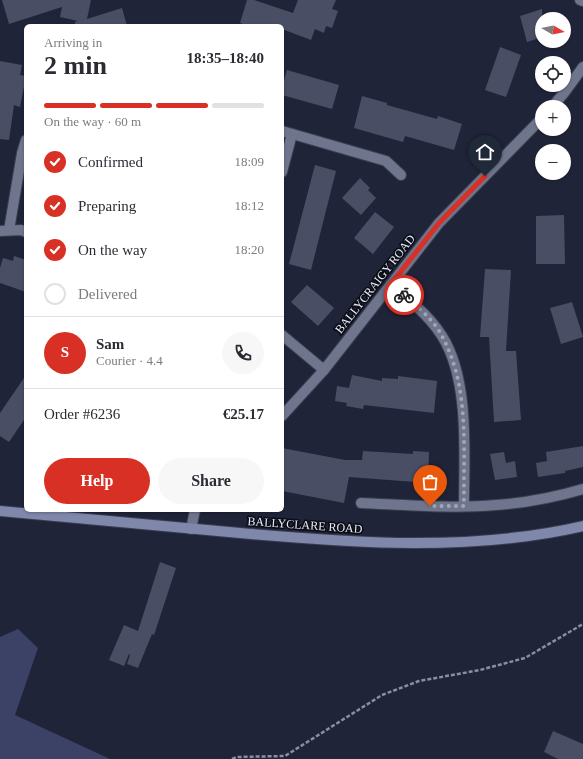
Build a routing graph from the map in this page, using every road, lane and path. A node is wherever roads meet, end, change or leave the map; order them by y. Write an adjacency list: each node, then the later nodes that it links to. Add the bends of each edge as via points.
1 (583, 67): 2 (street)
2 (558, 100)
3 (535, 125): 11 (street, BALLYCRAIGY ROAD, via 439,223)
4 (284, 132): 5 (street)
5 (292, 134): 7 (street); 8 (street, via 386,162)
6 (24, 146): 9 (street)
7 (284, 164)
8 (401, 175)
9 (5, 230): 10 (street)
10 (24, 232)
11 (391, 284): 13 (street, BALLYCRAIGY ROAD); 17 (street, via 400,290 443,336 453,360 463,417)
12 (284, 337): 13 (street)
13 (324, 370): 14 (street, BALLYCRAIGY ROAD)
14 (284, 414)
15 (583, 489): 17 (street, via 567,494 496,505)
16 (361, 503): 17 (street)
17 (464, 506)
18 (0, 511): 21 (main road, BALLYCLARE ROAD)
19 (195, 512): 21 (street)
20 (583, 526): 21 (main road, BALLYCLARE ROAD, via 492,540 402,544)
21 (191, 529)
22 (583, 624): 23 (path, via 525,658 480,670 419,681 382,695)
23 (284, 758): 24 (path)
24 (232, 759)

